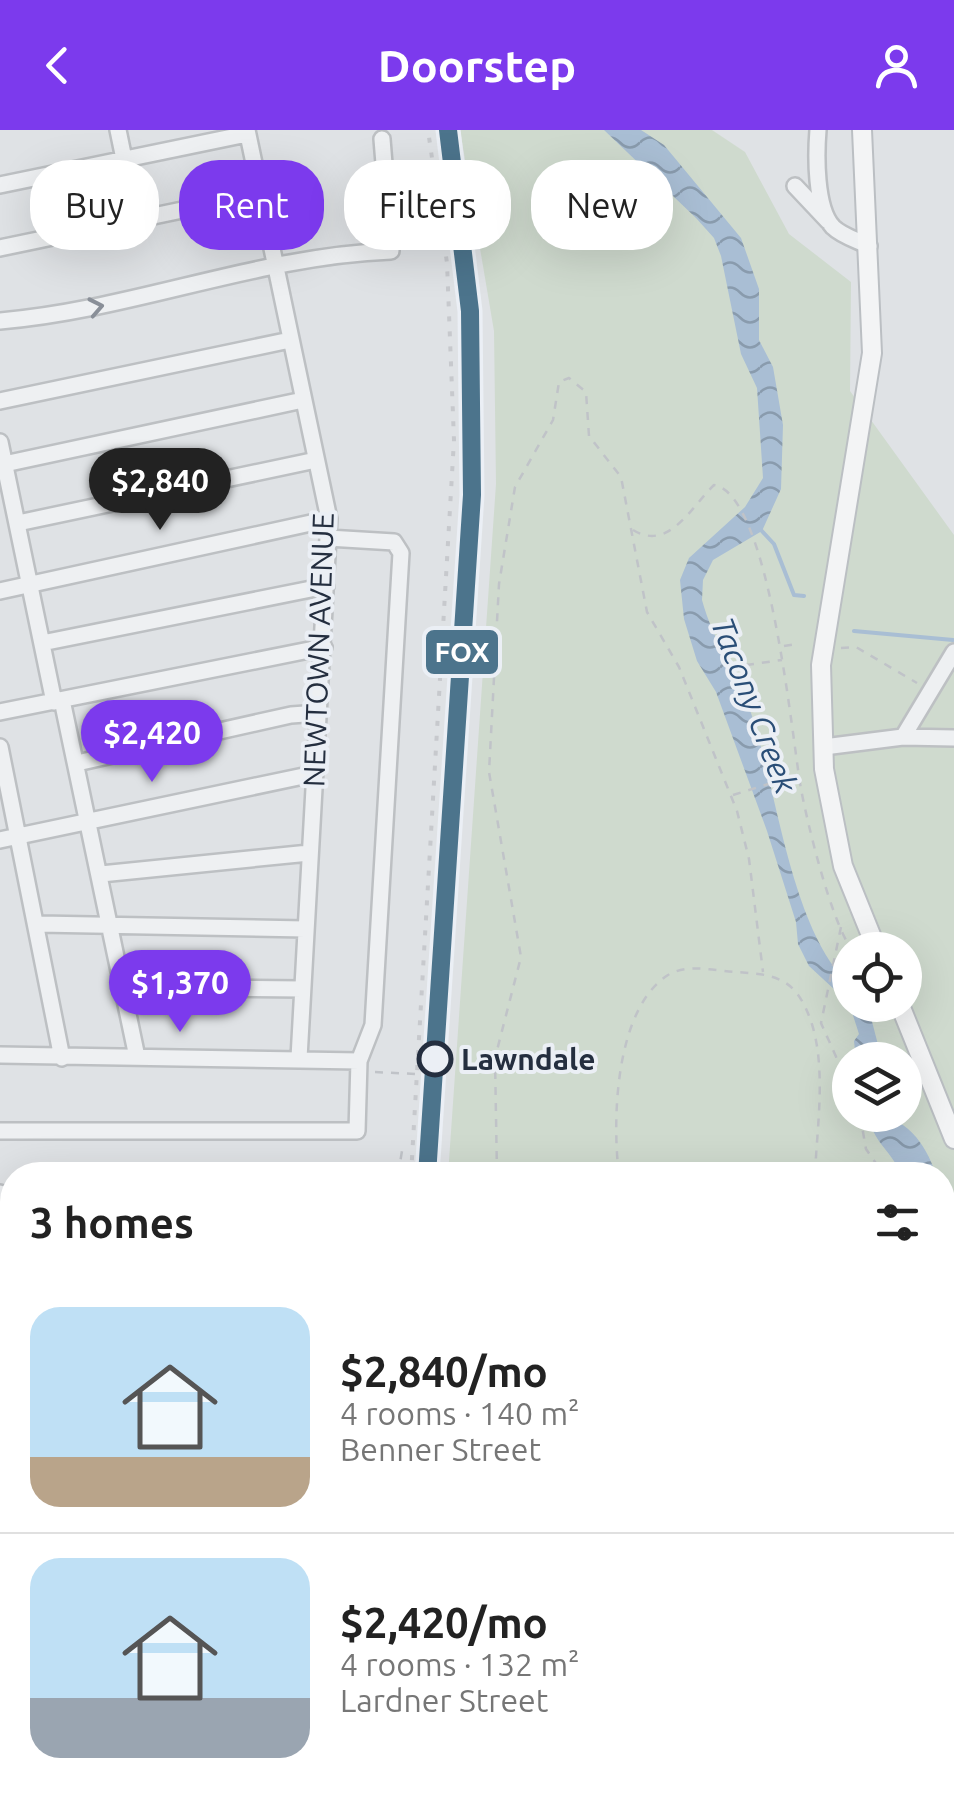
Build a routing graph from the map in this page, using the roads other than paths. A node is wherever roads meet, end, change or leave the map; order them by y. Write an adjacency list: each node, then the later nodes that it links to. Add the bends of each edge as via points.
1 (118, 130): 6 (street)
2 (818, 130): 13 (street)
3 (862, 130): 14 (main road)
4 (247, 132): 6 (street); 7 (street, NEWTOWN AVENUE)
5 (382, 139): 17 (street, via 391,251)
6 (124, 160)
7 (252, 160)
8 (0, 164): 10 (street)
9 (30, 178): 10 (street)
10 (2, 184)
11 (795, 186): 13 (street)
12 (179, 211): 15 (street)
13 (828, 221): 14 (street)
14 (869, 246): 40 (main road, via 872,354 822,665)
15 (0, 248)
16 (270, 250): 17 (street, NEWTOWN AVENUE)
17 (274, 268): 18 (street, one-way to 17); 19 (street, NEWTOWN AVENUE)
18 (0, 321)
19 (290, 340): 20 (street, NEWTOWN AVENUE); 21 (street)
20 (304, 400): 23 (street, NEWTOWN AVENUE); 24 (street)
21 (0, 401)
22 (0, 442): 24 (street)
23 (316, 460): 25 (street, NEWTOWN AVENUE); 26 (street)
24 (2, 464): 26 (street)
25 (329, 519): 27 (street, NEWTOWN AVENUE); 28 (street)
26 (18, 524): 28 (street)
27 (328, 538): 29 (street, NEWTOWN AVENUE); 59 (street, via 394,542 401,553 373,1024)
28 (31, 584): 30 (street); 31 (street)
29 (326, 586): 31 (street); 32 (street, NEWTOWN AVENUE)
30 (0, 590)
31 (42, 643): 34 (street)
32 (324, 648): 34 (street); 36 (street, NEWTOWN AVENUE)
33 (954, 652): 37 (street)
34 (58, 701): 35 (street); 41 (street)
35 (0, 712)
36 (318, 713): 41 (street); 42 (street, NEWTOWN AVENUE)
37 (904, 737): 38 (street); 40 (street)
38 (954, 738)
39 (0, 746): 44 (street)
40 (824, 747): 51 (main road, via 843,866)
41 (77, 762): 43 (street)
42 (313, 774): 43 (street); 46 (street, NEWTOWN AVENUE)
43 (90, 821): 44 (street); 47 (street)
44 (20, 836): 45 (street); 48 (street)
45 (0, 840)
46 (309, 853): 47 (street); 50 (street, NEWTOWN AVENUE)
47 (101, 874): 49 (street)
48 (39, 924): 49 (street); 57 (street)
49 (110, 926): 50 (street); 52 (street)
50 (305, 929): 53 (street, NEWTOWN AVENUE)
51 (870, 932)
52 (123, 987): 53 (street); 56 (street)
53 (302, 989): 58 (street, NEWTOWN AVENUE)
54 (907, 1022): 61 (main road)
55 (0, 1055): 57 (street)
56 (137, 1057): 57 (street); 58 (street)
57 (62, 1058)
58 (298, 1058): 59 (street)
59 (358, 1069): 60 (street, via 357,1131)
60 (0, 1130)
61 (954, 1139)

